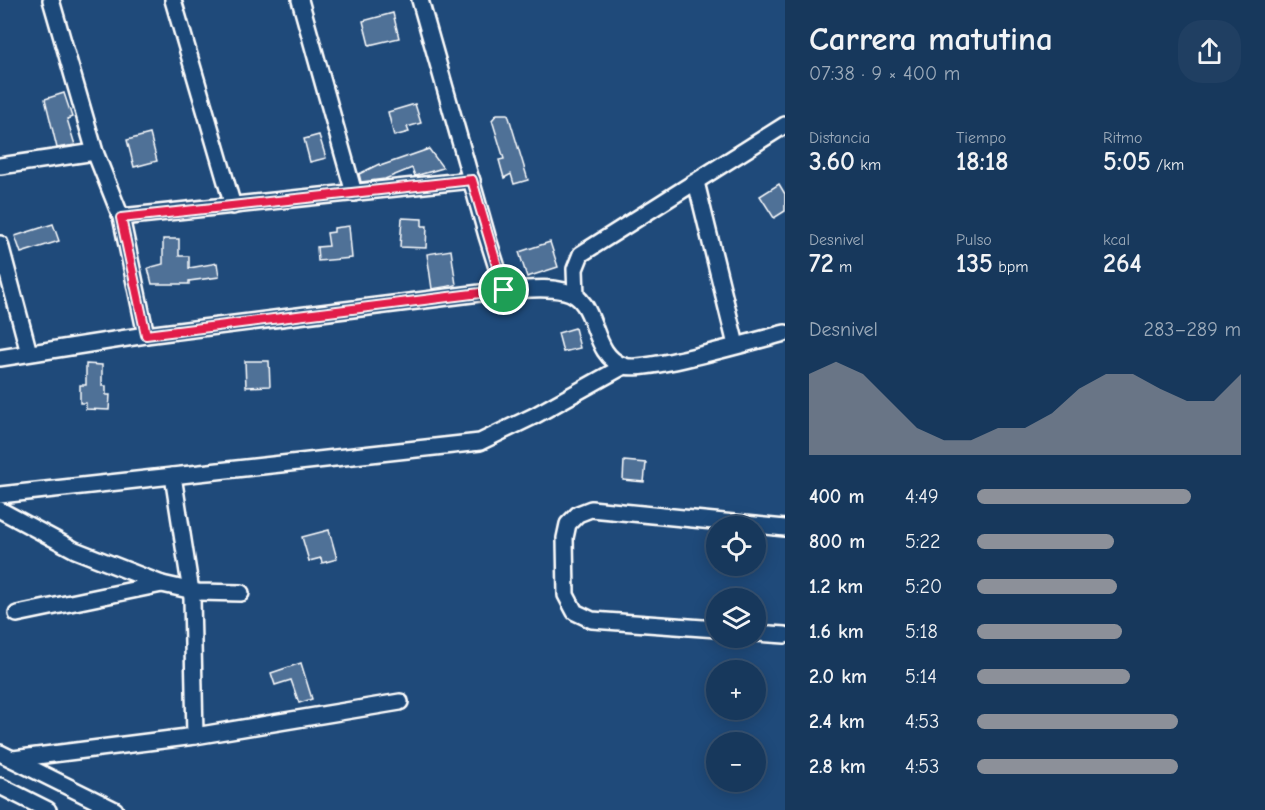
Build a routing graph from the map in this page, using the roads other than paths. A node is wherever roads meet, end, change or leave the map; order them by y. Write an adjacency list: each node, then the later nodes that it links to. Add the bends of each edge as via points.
1 (51, 0): 6 (street)
2 (173, 0): 11 (street)
3 (300, 0): 10 (street)
4 (420, 0): 8 (street)
5 (785, 126): 9 (street)
6 (95, 152): 7 (street); 12 (street)
7 (0, 166)
8 (472, 180): 10 (street); 14 (street)
9 (696, 182): 15 (street, via 581,254 575,269); 18 (street)
10 (354, 193): 11 (street)
11 (233, 206): 12 (street)
12 (121, 218): 17 (street)
13 (0, 244): 19 (street)
14 (504, 290): 15 (street, via 564,291); 17 (street)
15 (576, 296): 21 (street, via 591,317 604,353)
16 (785, 333): 18 (street)
17 (146, 335): 19 (street)
18 (736, 345): 21 (street, via 669,362)
19 (29, 353): 20 (street)
20 (0, 358)
21 (624, 366): 22 (street, via 480,442)
22 (173, 476): 23 (street); 27 (street)
23 (0, 495)
24 (0, 510): 26 (street, via 75,550)
25 (785, 528): 30 (street, via 591,508 568,524 567,595 575,612 592,620)
26 (162, 584): 27 (street); 29 (street)
27 (191, 591): 28 (street); 34 (street)
28 (241, 593)
29 (17, 614)
30 (706, 628)
31 (766, 634): 32 (street)
32 (785, 635)
33 (400, 702): 34 (street)
34 (195, 736): 35 (street)
35 (7, 756): 38 (street)
36 (0, 786): 37 (street)
37 (48, 810)
38 (115, 810)

